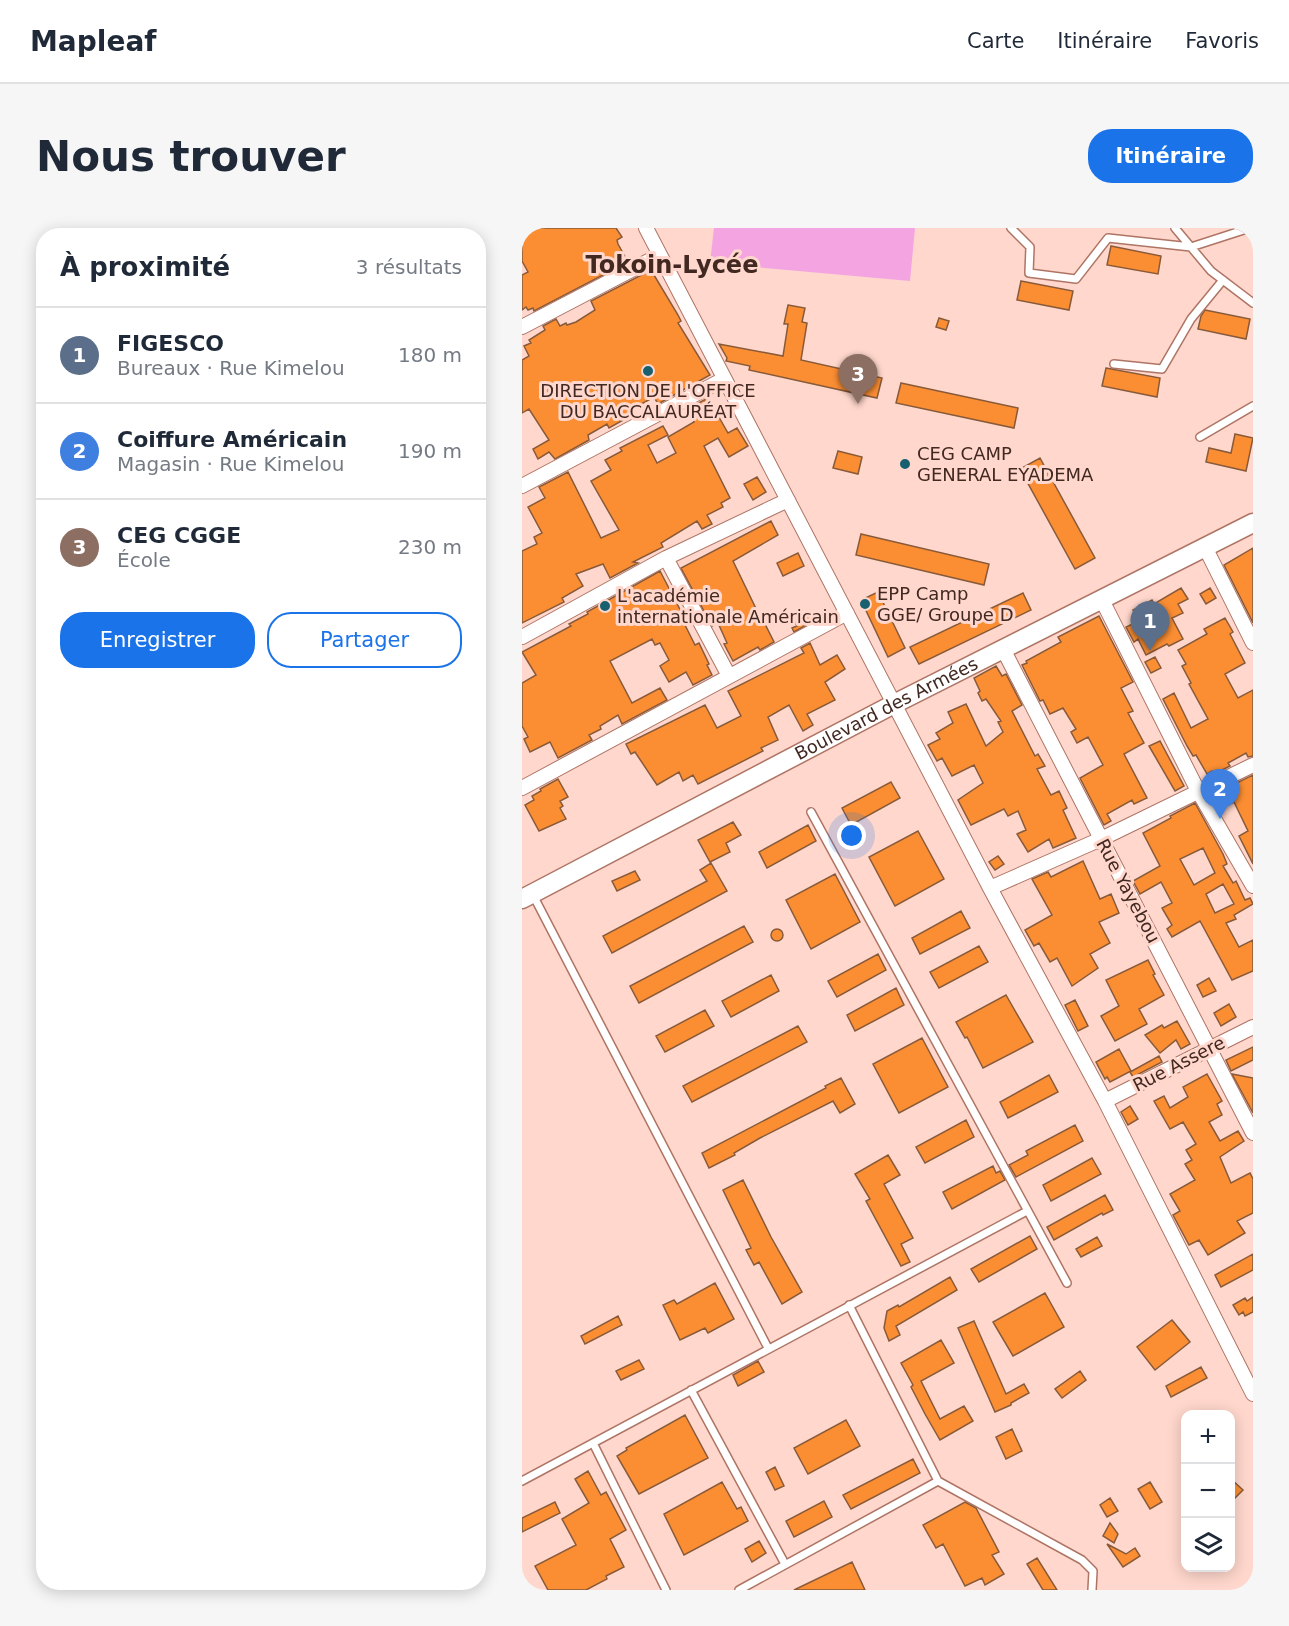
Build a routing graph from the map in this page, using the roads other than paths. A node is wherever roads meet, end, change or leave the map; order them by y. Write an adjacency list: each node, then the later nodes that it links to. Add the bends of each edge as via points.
1 (646, 228): 6 (street)
2 (1011, 228): 5 (lane, via 1030,247 1029,273 1076,279 1108,238)
3 (1176, 228): 5 (lane)
4 (1250, 228): 5 (lane)
5 (1191, 247): 7 (lane)
6 (660, 255): 9 (street); 11 (street)
7 (1223, 280): 8 (lane); 10 (lane, via 1191,319 1162,369)
8 (1253, 303)
9 (522, 327)
10 (1114, 364)
11 (724, 379): 14 (street); 15 (street)
12 (1253, 406): 13 (lane)
13 (1200, 438)
14 (522, 486)
15 (788, 500): 18 (street); 20 (street)
16 (1253, 523): 17 (street, Boulevard des Armées)
17 (1205, 548): 19 (street, Boulevard des Armées); 22 (street)
18 (666, 558): 21 (street); 24 (street)
19 (1102, 600): 23 (street, Boulevard des Armées); 28 (street)
20 (847, 614): 24 (street); 25 (street)
21 (522, 637)
22 (1253, 643)
23 (1004, 649): 25 (street, Boulevard des Armées); 30 (street, Rue Yayebou)
24 (729, 676): 27 (street)
25 (894, 704): 32 (street); 33 (street, Boulevard des Armées)
26 (1253, 765): 28 (street)
27 (522, 788)
28 (1198, 791): 30 (street); 31 (street)
29 (811, 812): 38 (lane)
30 (1101, 839): 32 (street); 35 (street, Rue Yayebou)
31 (1253, 885)
32 (990, 888): 36 (street)
33 (527, 896): 41 (lane)
34 (1253, 1027): 35 (street, Rue Assere)
35 (1210, 1048): 36 (street, Rue Assere); 37 (street, Rue Yayebou)
36 (1105, 1101): 43 (street)
37 (1253, 1133)
38 (1027, 1211): 39 (lane); 40 (lane)
39 (1067, 1283)
40 (849, 1305): 41 (lane); 46 (lane)
41 (768, 1348): 42 (lane)
42 (691, 1390): 44 (lane); 47 (lane)
43 (1253, 1394)
44 (593, 1443): 45 (lane); 48 (lane)
45 (522, 1481)
46 (938, 1481): 47 (lane); 50 (lane, via 1082,1560 1093,1571)
47 (785, 1564): 49 (lane)
48 (666, 1590)
49 (739, 1590)
50 (1092, 1590)

